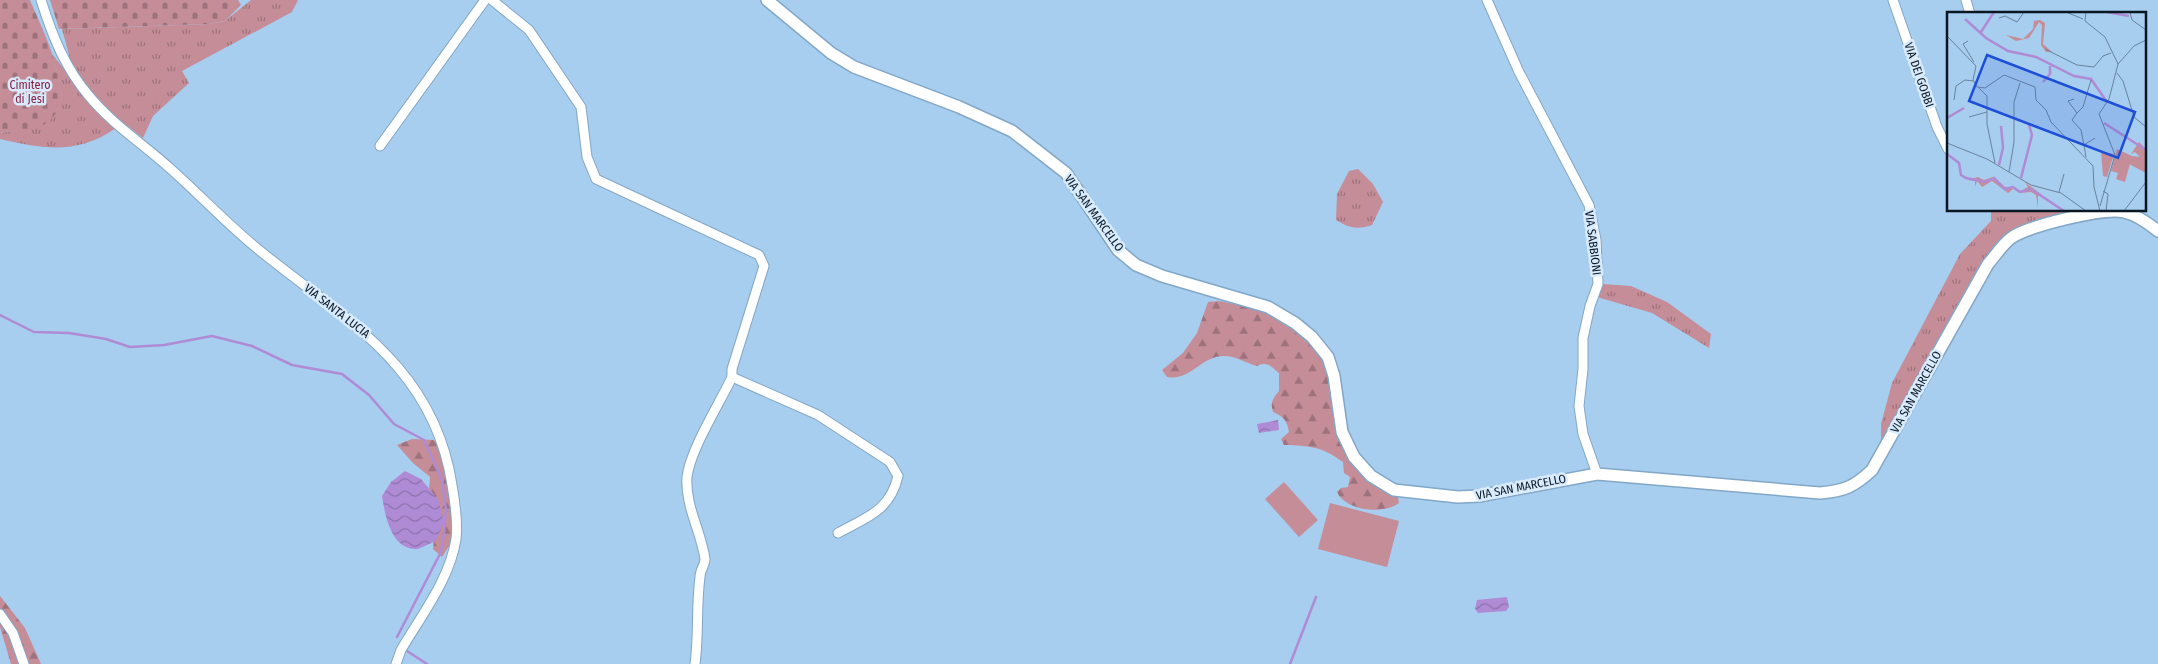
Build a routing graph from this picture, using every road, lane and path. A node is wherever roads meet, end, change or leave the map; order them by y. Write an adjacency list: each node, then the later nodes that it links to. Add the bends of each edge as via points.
1 (41, 0): 16 (street, VIA SANTA LUCIA, via 63,59 102,111 172,169 252,244 369,335 406,377 434,423 450,468 456,537 444,575)
2 (486, 0): 7 (street)
3 (492, 0): 11 (street, via 529,30 581,107 587,156 596,179 759,255 764,266)
4 (767, 0): 12 (main road, VIA SAN MARCELLO, via 831,53 854,67 968,110 1012,131 1066,173 1118,250 1136,265 1162,276 1268,307 1295,323 1328,357 1342,432 1354,457 1371,476 1394,490 1479,496)
5 (1487, 0): 12 (street, VIA SABBIONI, via 1519,72 1588,205 1596,240 1598,284 1583,338 1579,406 1582,434)
6 (1893, 0): 8 (street, VIA DEI GOBBI)
7 (380, 146)
8 (1947, 147)
9 (2096, 211): 10 (main road, VIA SAN MARCELLO, via 2124,212 2144,220); 12 (main road, VIA SAN MARCELLO, via 2012,237 1994,257 1872,470 1857,484 1840,492 1820,494)
10 (2158, 231)
11 (732, 377): 13 (street, via 818,415 890,462 898,476 894,494 878,511); 17 (street, via 693,456 687,476 688,501 705,561 700,575)
12 (1597, 474)
13 (838, 533)
14 (0, 614): 15 (street, via 13,633)
15 (24, 664)
16 (396, 664)
17 (695, 664)

